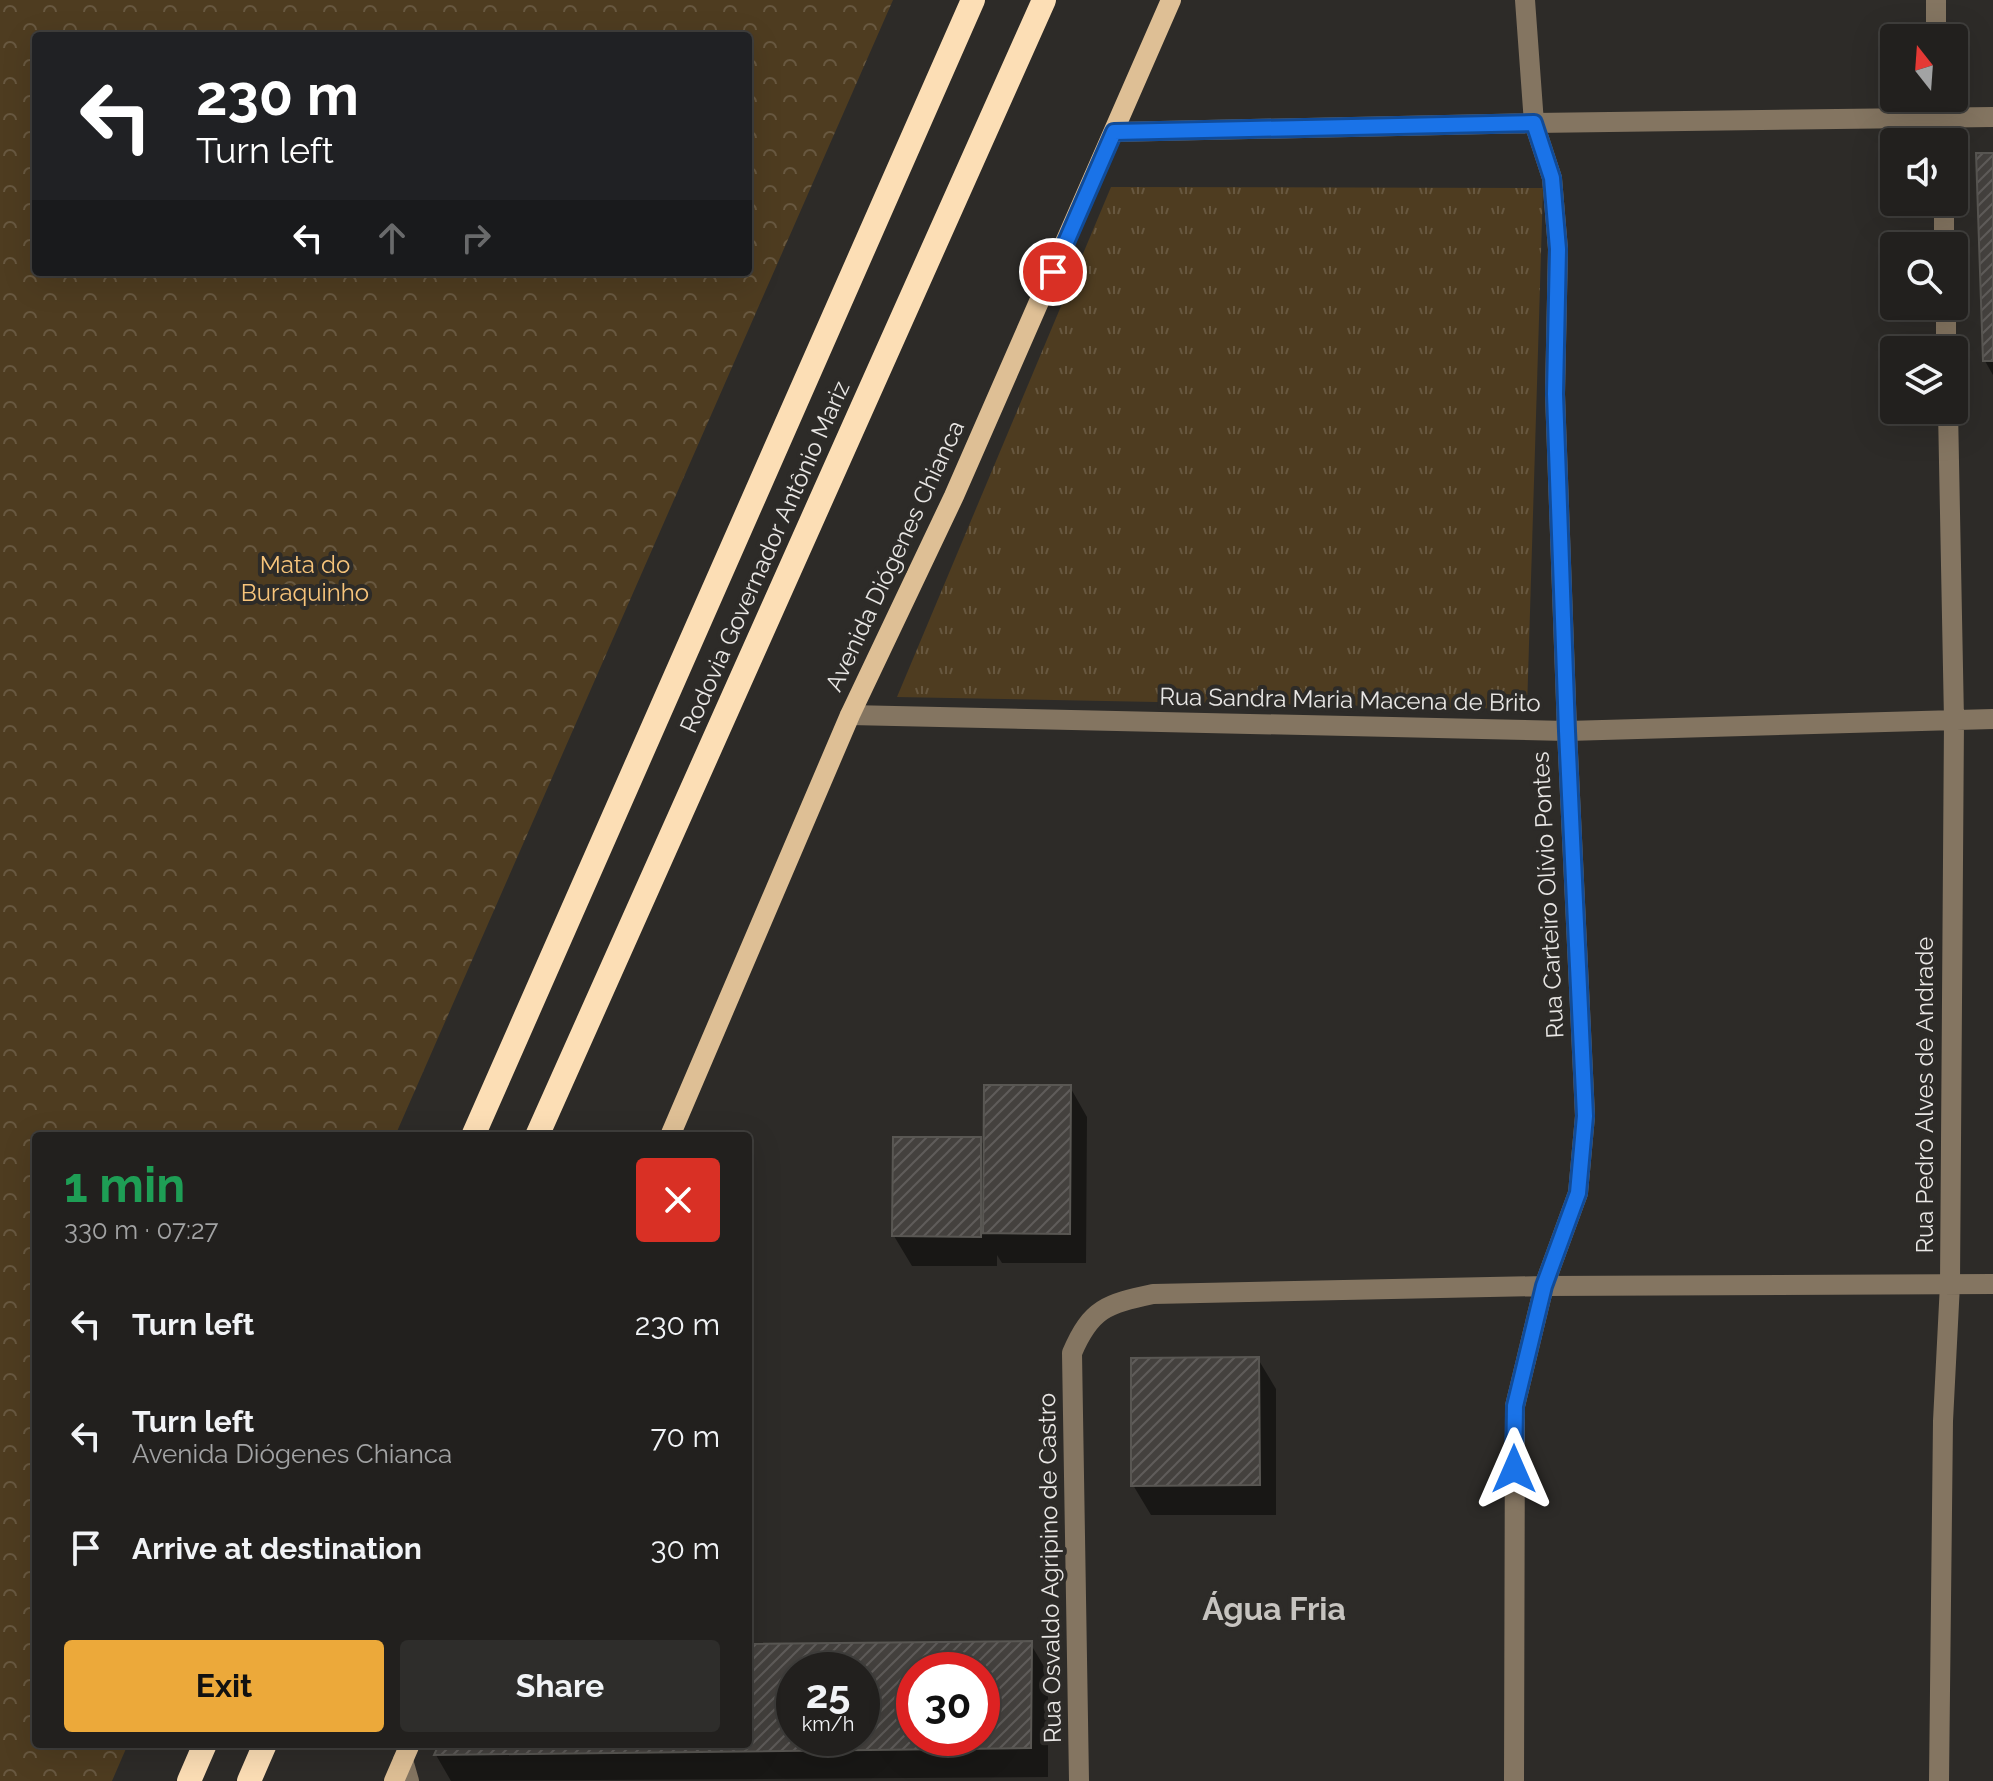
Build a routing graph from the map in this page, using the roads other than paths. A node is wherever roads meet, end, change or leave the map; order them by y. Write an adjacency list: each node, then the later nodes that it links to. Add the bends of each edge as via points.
1 (973, 0): 17 (highway, Rodovia Governador Antônio Mariz)
2 (1044, 0): 18 (highway, Rodovia Governador Antônio Mariz)
3 (1171, 0): 11 (main road, Avenida Diógenes Chianca)
4 (1525, 0): 10 (street, Rua Carteiro Olívio Pontes)
5 (1936, 0): 6 (street)
6 (1936, 24)
7 (1880, 110): 10 (street)
8 (1961, 112): 9 (street)
9 (1993, 117)
10 (1534, 123): 11 (street); 16 (street, Rua Carteiro Olívio Pontes, via 1552,178 1558,249 1555,394)
11 (1114, 132): 13 (main road, Avenida Diógenes Chianca, via 954,496)
12 (1948, 424): 15 (street, Rua Pedro Alves de Andrade)
13 (850, 715): 16 (street, Rua Sandra Maria Macena de Brito); 19 (main road, Avenida Diógenes Chianca)
14 (1993, 719): 15 (street, Rua Sandra Maria Macena de Brito)
15 (1954, 720): 16 (street, Rua Sandra Maria Macena de Brito); 20 (street, Rua Pedro Alves de Andrade)
16 (1567, 731): 22 (street, Rua Carteiro Olívio Pontes, via 1585,1116 1578,1193)
17 (475, 1132)
18 (539, 1132)
19 (672, 1132)
20 (1950, 1284): 21 (street); 22 (street); 32 (street, Rua Pedro Alves de Andrade)
21 (1993, 1284)
22 (1544, 1286): 30 (street, Rua Osvaldo Agripino de Castro, via 1153,1294 1112,1303 1083,1327 1072,1353); 31 (street, Rua Carteiro Olívio Pontes, via 1515,1406)
23 (203, 1748): 26 (highway)
24 (263, 1748): 27 (highway)
25 (406, 1752): 28 (main road); 29 (street)
26 (189, 1781)
27 (249, 1781)
28 (394, 1781)
29 (409, 1781)
30 (1079, 1781)
31 (1514, 1781)
32 (1939, 1781)

